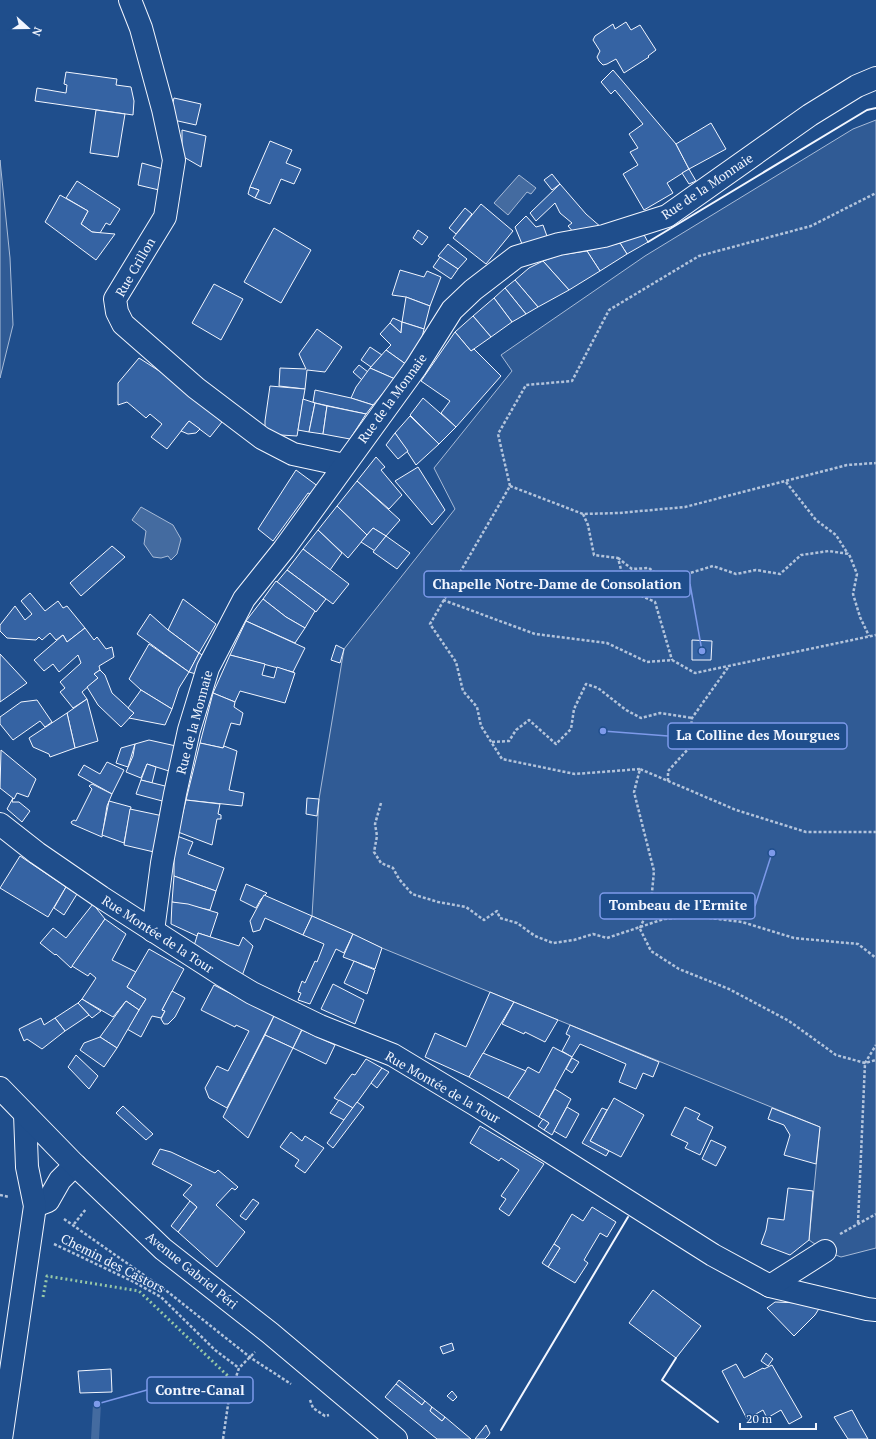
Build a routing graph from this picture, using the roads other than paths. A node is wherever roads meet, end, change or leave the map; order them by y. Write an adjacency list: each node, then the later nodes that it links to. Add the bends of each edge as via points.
1 (130, 0): 3 (street, Rue Crillon, via 141,28 174,160 165,217 115,299 117,312 123,324 196,388 262,438 293,454)
2 (876, 78): 3 (street, Rue de la Monnaie, via 857,86 810,115 667,216 604,236 559,244 516,257 479,285 452,310 416,367)
3 (344, 465): 5 (street, Rue de la Monnaie, via 284,549 244,599 208,668 189,730 175,794)
4 (0, 824): 5 (street, Rue Montée de la Tour, via 76,880)
5 (153, 931): 11 (street, Rue Montée de la Tour, via 252,993 320,1026 393,1055 713,1255)
6 (0, 1088): 7 (street, Avenue Gabriel Péri)
7 (25, 1114): 8 (street, Avenue Gabriel Péri); 9 (street, via 27,1167)
8 (75, 1165): 9 (street, via 60,1180 48,1201); 14 (street, Avenue Gabriel Péri, via 163,1249 270,1333)
9 (35, 1206): 13 (street)
10 (825, 1251): 11 (street)
11 (770, 1286): 12 (street, Rue Montée de la Tour)
12 (876, 1310)
13 (1, 1439)
14 (396, 1439)

